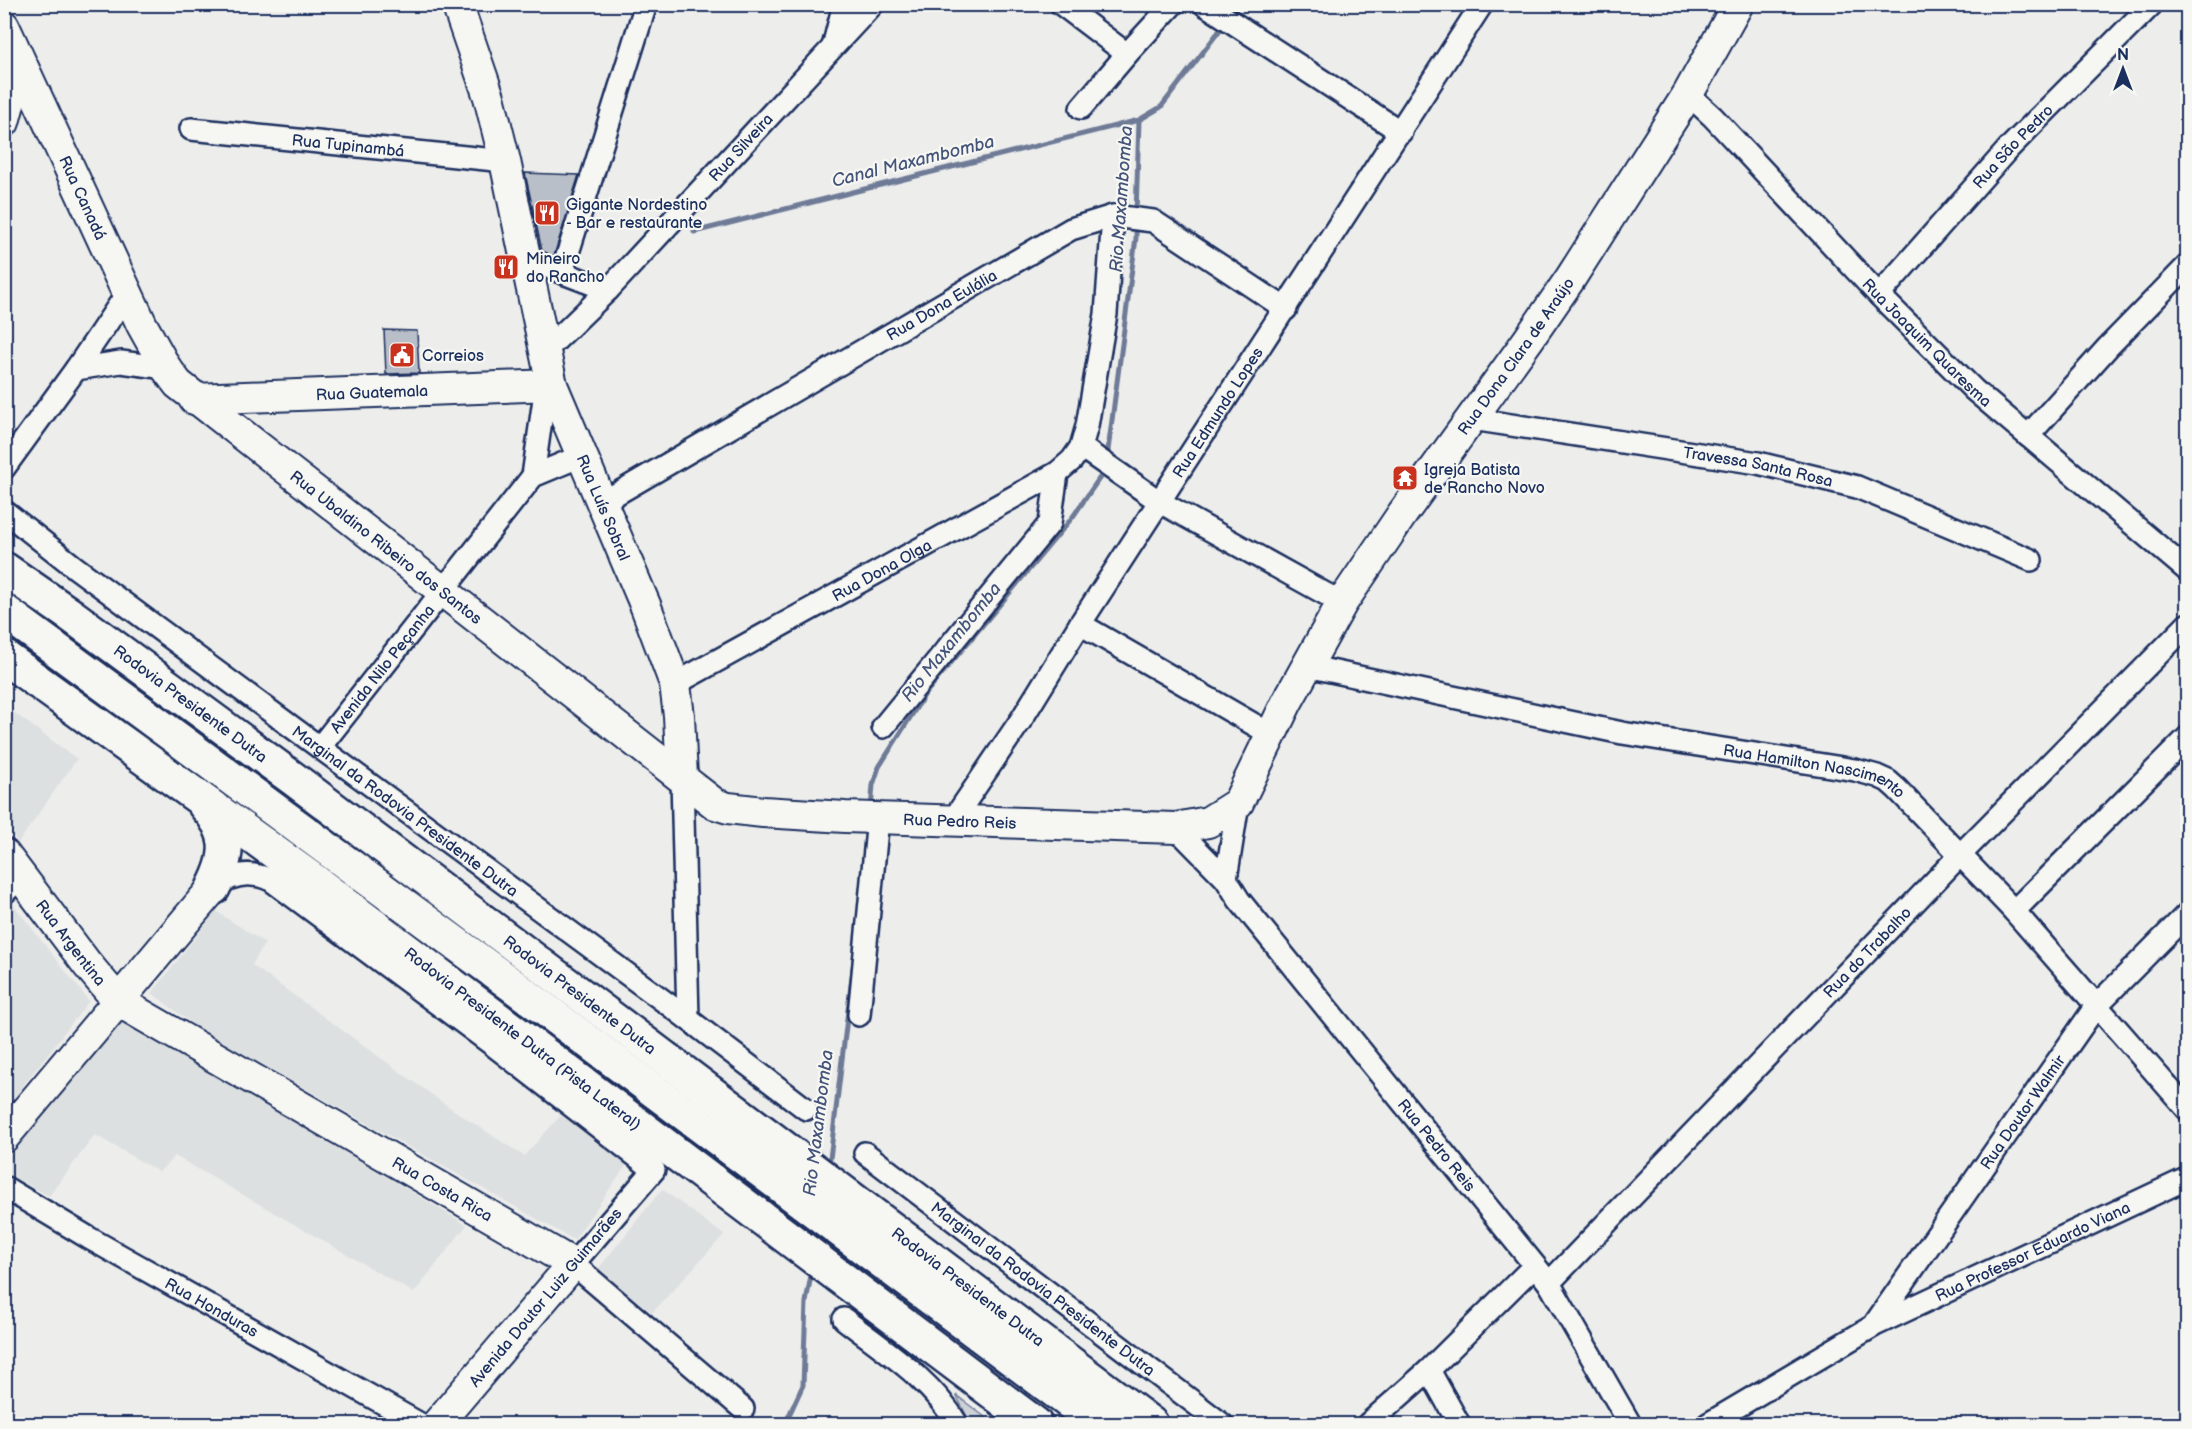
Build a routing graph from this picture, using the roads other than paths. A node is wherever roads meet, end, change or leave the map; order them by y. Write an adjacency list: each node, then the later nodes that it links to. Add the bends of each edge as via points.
1 (457, 4): 21 (main road, Rua Luís Sobral, via 489,97)
2 (646, 4): 25 (street)
3 (844, 4): 12 (street)
4 (873, 4): 12 (street, Rua Silveira)
5 (1061, 4): 13 (street)
6 (1173, 4): 13 (street)
7 (1482, 4): 18 (street, Rua Edmundo Lopes)
8 (1738, 4): 14 (main road, Rua Dona Clara de Araújo)
9 (2152, 4): 28 (street, Rua São Pedro, via 2008,149)
10 (1204, 5): 18 (street)
11 (9, 36): 16 (main road, via 14,77); 20 (main road, Rua Canadá)
12 (833, 47): 26 (street, Rua Silveira)
13 (1127, 54): 15 (street)
14 (1688, 94): 28 (street, Rua Joaquim Quaresma); 35 (main road, Rua Dona Clara de Araújo, via 1564,287)
15 (1081, 108)
16 (4, 122)
17 (191, 129): 21 (street, Rua Tupinambá)
18 (1401, 132): 29 (street, Rua Edmundo Lopes)
19 (4, 133): 20 (main road, via 34,131)
20 (59, 142): 27 (main road, Rua Canadá)
21 (505, 161): 23 (main road, Rua Luís Sobral)
22 (1117, 216): 29 (street, Rua Dona Eulália, via 1153,221); 37 (street, Rua Dona Olga, via 1106,314); 43 (street, Rua Dona Eulália, via 1071,229)
23 (524, 258): 25 (street); 30 (main road, Rua Luís Sobral)
24 (2187, 265): 36 (street)
25 (561, 272): 26 (street)
26 (608, 290): 30 (street, Rua Silveira)
27 (128, 292): 31 (main road, Rua Canadá); 32 (street)
28 (1879, 295): 36 (street, Rua Joaquim Quaresma, via 1974,390)
29 (1286, 309): 42 (street, Rua Edmundo Lopes)
30 (544, 352): 33 (main road, Rua Luís Sobral)
31 (166, 368): 32 (street, via 121,362); 34 (main road, Rua Ubaldino Ribeiro dos Santos)
32 (76, 369): 39 (street)
33 (549, 385): 34 (main road, Rua Guatemala); 38 (main road, Rua Luís Sobral); 41 (street)
34 (194, 399): 49 (main road, Rua Ubaldino Ribeiro dos Santos)
35 (1472, 419): 46 (street, Travessa Santa Rosa, via 1804,472 1857,487); 50 (main road, Rua Dona Clara de Araújo)
36 (2028, 436): 48 (street, Rua Joaquim Quaresma)
37 (1081, 447): 40 (street, Rua Dona Olga); 42 (street)
38 (581, 456): 41 (street, Avenida Nilo Peçanha); 43 (main road, Rua Luís Sobral)
39 (4, 468)
40 (1057, 473): 57 (street, Rua Dona Olga); 58 (street, via 1050,523)
41 (533, 476): 49 (street, Avenida Nilo Peçanha)
42 (1160, 502): 50 (street); 53 (street, Rua Edmundo Lopes)
43 (601, 503): 57 (main road, Rua Luís Sobral)
44 (4, 511): 62 (street, Marginal da Rodovia Presidente Dutra)
45 (4, 555): 52 (highway)
46 (2031, 560)
47 (4, 569): 52 (highway, Rodovia Presidente Dutra)
48 (2187, 571)
49 (443, 590): 60 (main road, Rua Ubaldino Ribeiro dos Santos); 62 (street, Avenida Nilo Peçanha)
50 (1342, 603): 56 (main road, Rua Dona Clara de Araújo)
51 (4, 611): 96 (highway, Rodovia Presidente Dutra)
52 (72, 616): 97 (highway, Rodovia Presidente Dutra)
53 (1080, 624): 59 (street); 67 (street, Rua Edmundo Lopes)
54 (2187, 624): 69 (street, Rua do Trabalho)
55 (4, 657): 64 (highway, Rodovia Presidente Dutra (Pista Lateral))
56 (1307, 666): 59 (main road, Rua Dona Clara de Araújo); 69 (street, Rua Hamilton Nascimento, via 1622,733 1877,776 1897,789)
57 (675, 684): 60 (main road, via 659,726 651,733); 63 (main road, Rua Luís Sobral)
58 (883, 727)
59 (1272, 735): 65 (main road, Rua Dona Clara de Araújo)
60 (630, 737): 63 (main road, Rua Ubaldino Ribeiro dos Santos)
61 (2187, 737): 73 (street)
62 (320, 747): 78 (street, Marginal da Rodovia Presidente Dutra)
63 (682, 777): 66 (main road, Rua Pedro Reis, via 715,804 728,808); 78 (street, Rua Luís Sobral)
64 (191, 791): 72 (highway, via 213,814 225,838 224,864); 95 (highway, Rodovia Presidente Dutra (Pista Lateral))
65 (1238, 803): 68 (main road, via 1208,822); 71 (street)
66 (877, 818): 67 (main road, Rua Pedro Reis); 77 (street)
67 (953, 820): 68 (main road, Rua Pedro Reis)
68 (1176, 828): 71 (street, Rua Pedro Reis)
69 (1960, 855): 73 (street, Rua Hamilton Nascimento); 87 (street, Rua do Trabalho)
70 (10, 875): 75 (main road, Rua Argentina)
71 (1226, 879): 86 (street, Rua Pedro Reis)
72 (213, 888): 75 (main road); 85 (street, Avenida Doutor Luiz Guimarães, via 239,875 271,879 654,1170)
73 (2014, 911): 76 (street, Rua Hamilton Nascimento)
74 (2187, 913): 76 (street, Rua Doutor Walmir)
75 (118, 1001): 81 (main road); 85 (main road, Rua Costa Rica)
76 (2096, 1006): 80 (street, Rua Hamilton Nascimento); 89 (street, Rua Doutor Walmir)
77 (859, 1015)
78 (688, 1019): 79 (street, Marginal da Rodovia Presidente Dutra)
79 (806, 1109)
80 (2187, 1110)
81 (4, 1137)
82 (865, 1153): 98 (street, Marginal da Rodovia Presidente Dutra)
83 (2187, 1178): 89 (street, Rua Professor Eduardo Viana)
84 (4, 1187): 92 (street, Rua Honduras)
85 (573, 1264): 91 (street, Rua Costa Rica); 93 (main road, Avenida Doutor Luiz Guimarães)
86 (1534, 1266): 87 (street, Rua Pedro Reis); 90 (street)
87 (1549, 1283): 101 (street, Rua Pedro Reis)
88 (844, 1319): 94 (street, via 923,1381)
89 (1875, 1325): 102 (street, Rua Professor Eduardo Viana)
90 (1429, 1370): 99 (street); 100 (street)
91 (743, 1410)
92 (420, 1425)
93 (437, 1425)
94 (957, 1425)
95 (1035, 1425)
96 (1099, 1425)
97 (1151, 1425)
98 (1222, 1425)
99 (1368, 1425)
100 (1459, 1425)
101 (1630, 1425)
102 (1708, 1425)

